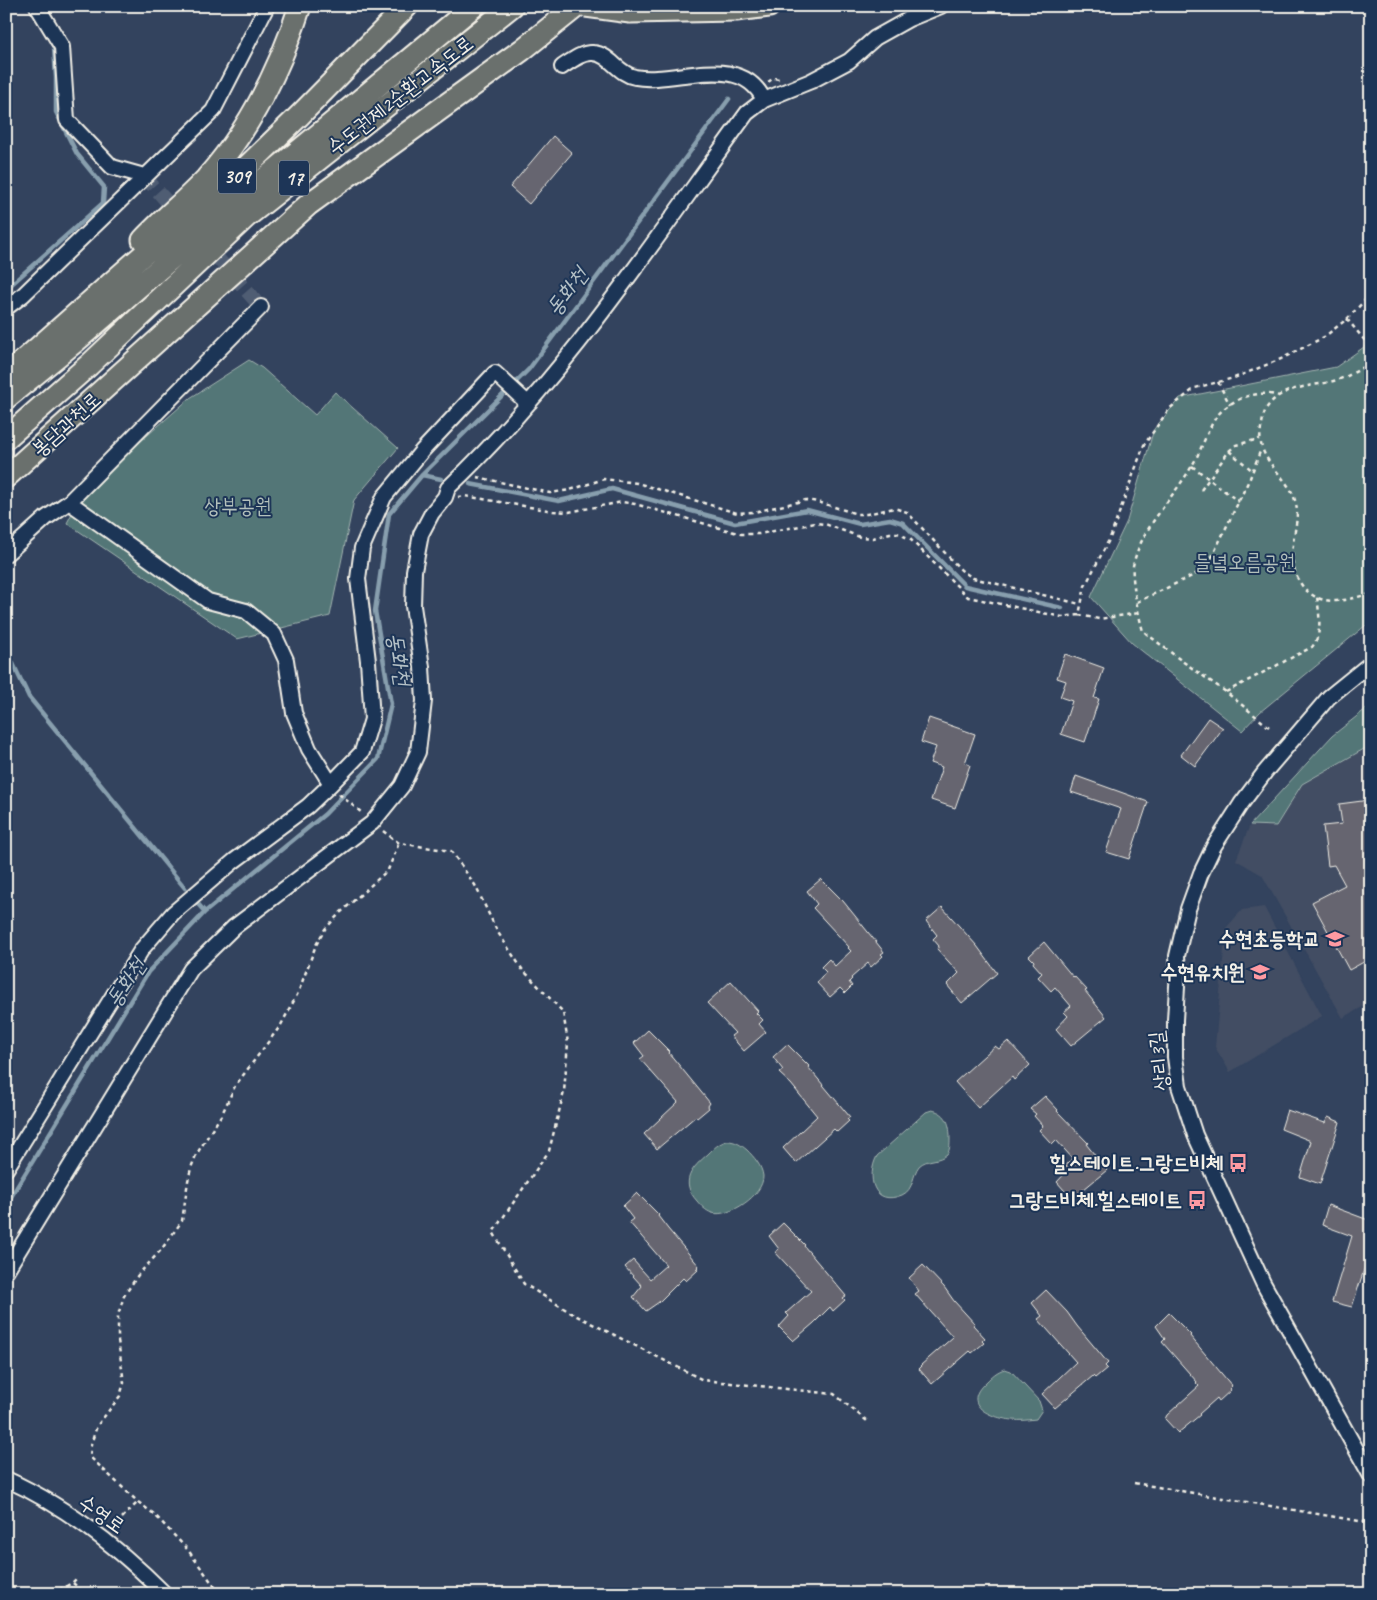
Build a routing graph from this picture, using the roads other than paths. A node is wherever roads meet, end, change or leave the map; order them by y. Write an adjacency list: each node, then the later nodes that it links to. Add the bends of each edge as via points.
1 (37, 6): 15 (street, via 62,47 67,120 112,167)
2 (267, 6): 15 (street, via 213,111)
3 (300, 6): 18 (highway, via 282,58 241,134 206,179 160,222)
4 (407, 6): 18 (highway, 309, via 229,184 143,255)
5 (474, 6): 20 (highway, 수도권제2순환고속도로 / 17)
6 (512, 6): 22 (highway, 수도권제2순환고속도로 / 17, via 246,217 89,365)
7 (577, 6): 12 (highway)
8 (586, 6): 10 (highway, bridge, via 630,12 736,10)
9 (598, 6): 12 (highway)
10 (769, 6)
11 (941, 6): 14 (street, via 876,38 849,61)
12 (522, 50): 23 (highway, 봉담과천로, via 309,204)
13 (562, 66): 14 (street, via 591,52 601,54 623,73 633,77 651,79 708,73 740,76 758,87)
14 (764, 100): 21 (street, via 748,113 597,319)
15 (144, 176): 17 (street)
16 (261, 306): 24 (street)
17 (6, 308)
18 (56, 334): 19 (highway, 309)
19 (6, 376)
20 (6, 398)
21 (526, 400): 27 (street, via 495,373 384,497 362,548 358,579 372,719 362,752); 29 (street, via 498,438 448,488 421,534 414,571 414,606 424,701 418,752 402,786 369,820 234,927 191,968)
22 (6, 438)
23 (6, 477)
24 (69, 502): 25 (street); 27 (street, via 208,601 246,611 274,634 286,660 294,713 308,749)
25 (6, 554)
26 (1371, 663): 30 (street, 상리3길, via 1329,697 1265,772 1214,846 1200,873 1177,956 1174,1020 1179,1086 1195,1135 1262,1283)
27 (333, 788): 28 (street, via 172,913 126,974)
28 (6, 1169)
29 (6, 1271)
30 (1371, 1476)
31 (6, 1479): 32 (street, 수영로, via 36,1493 116,1548)
32 (165, 1594)

